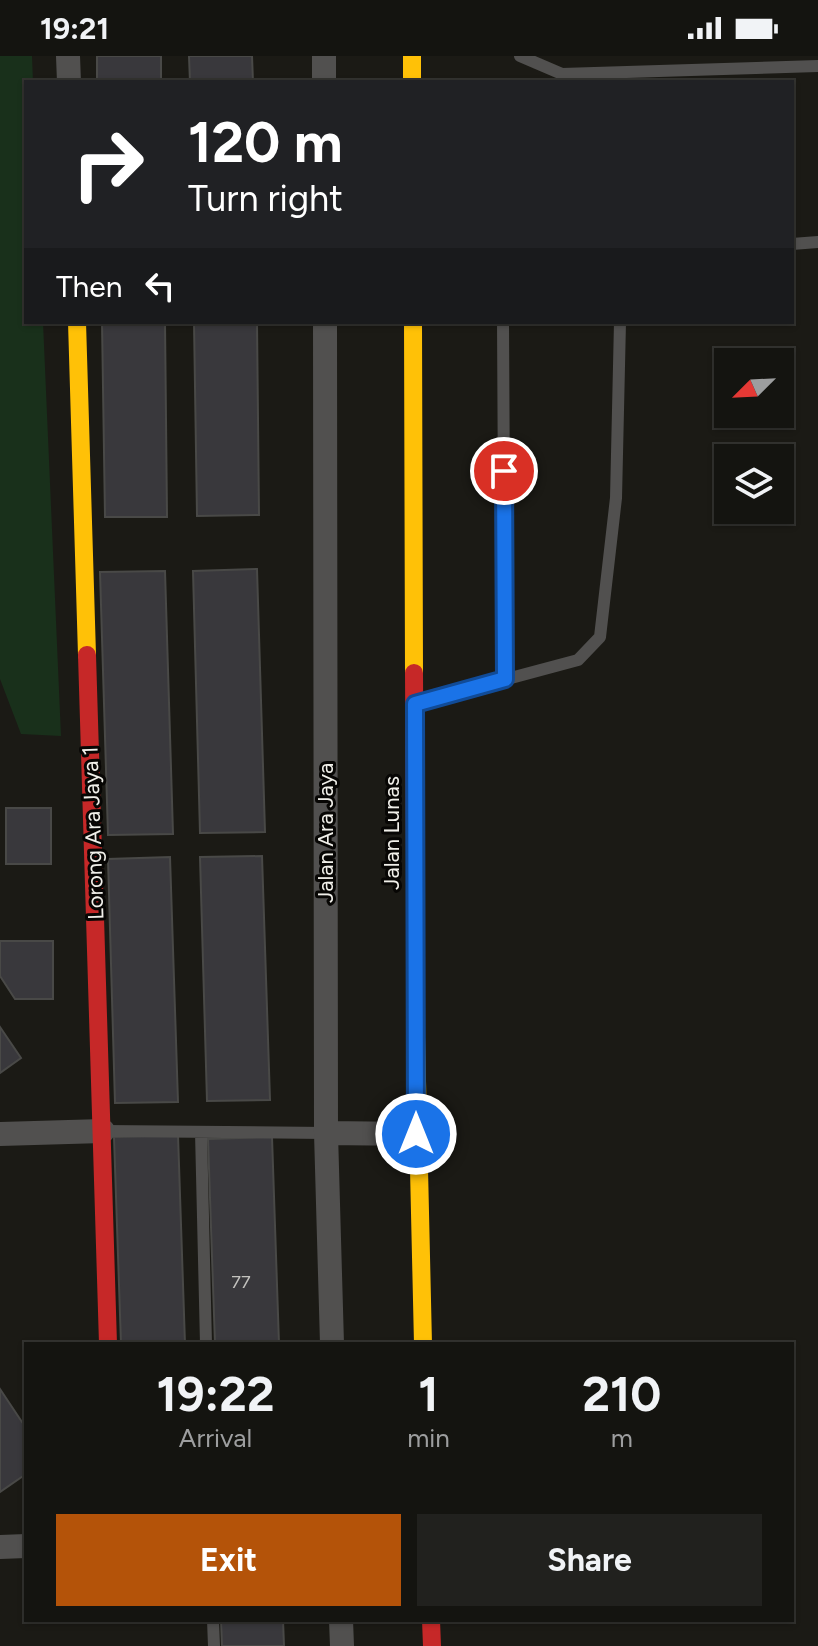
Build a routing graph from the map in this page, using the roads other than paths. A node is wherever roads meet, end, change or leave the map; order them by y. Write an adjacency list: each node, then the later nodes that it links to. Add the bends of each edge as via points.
1 (68, 56): 6 (street)
2 (324, 56): 7 (street)
3 (412, 56): 8 (main road)
4 (520, 56): 5 (lane, via 562,74)
5 (818, 66)
6 (69, 80)
7 (324, 80)
8 (412, 80)
9 (818, 242): 10 (lane)
10 (794, 244)
11 (77, 324): 18 (main road, Lorong Ara Jaya 1)
12 (325, 324): 20 (street, Jalan Ara Jaya)
13 (413, 324): 17 (main road, Jalan Lunas)
14 (503, 324): 16 (lane)
15 (620, 324): 16 (lane, via 616,498 600,637 578,660)
16 (505, 679): 17 (lane)
17 (415, 704): 22 (main road, Jalan Lunas)
18 (103, 1131): 19 (lane); 21 (street); 23 (main road, Lorong Ara Jaya 1)
19 (201, 1132): 20 (lane); 24 (lane)
20 (326, 1133): 22 (street); 25 (street, Jalan Ara Jaya)
21 (0, 1134)
22 (416, 1134): 26 (main road, Jalan Lunas)
23 (108, 1342)
24 (206, 1342)
25 (332, 1342)
26 (423, 1342)
27 (24, 1546): 28 (street)
28 (0, 1547)
29 (213, 1622): 32 (lane)
30 (341, 1622): 33 (street)
31 (431, 1622): 34 (main road)
32 (214, 1646)
33 (342, 1646)
34 (432, 1646)

